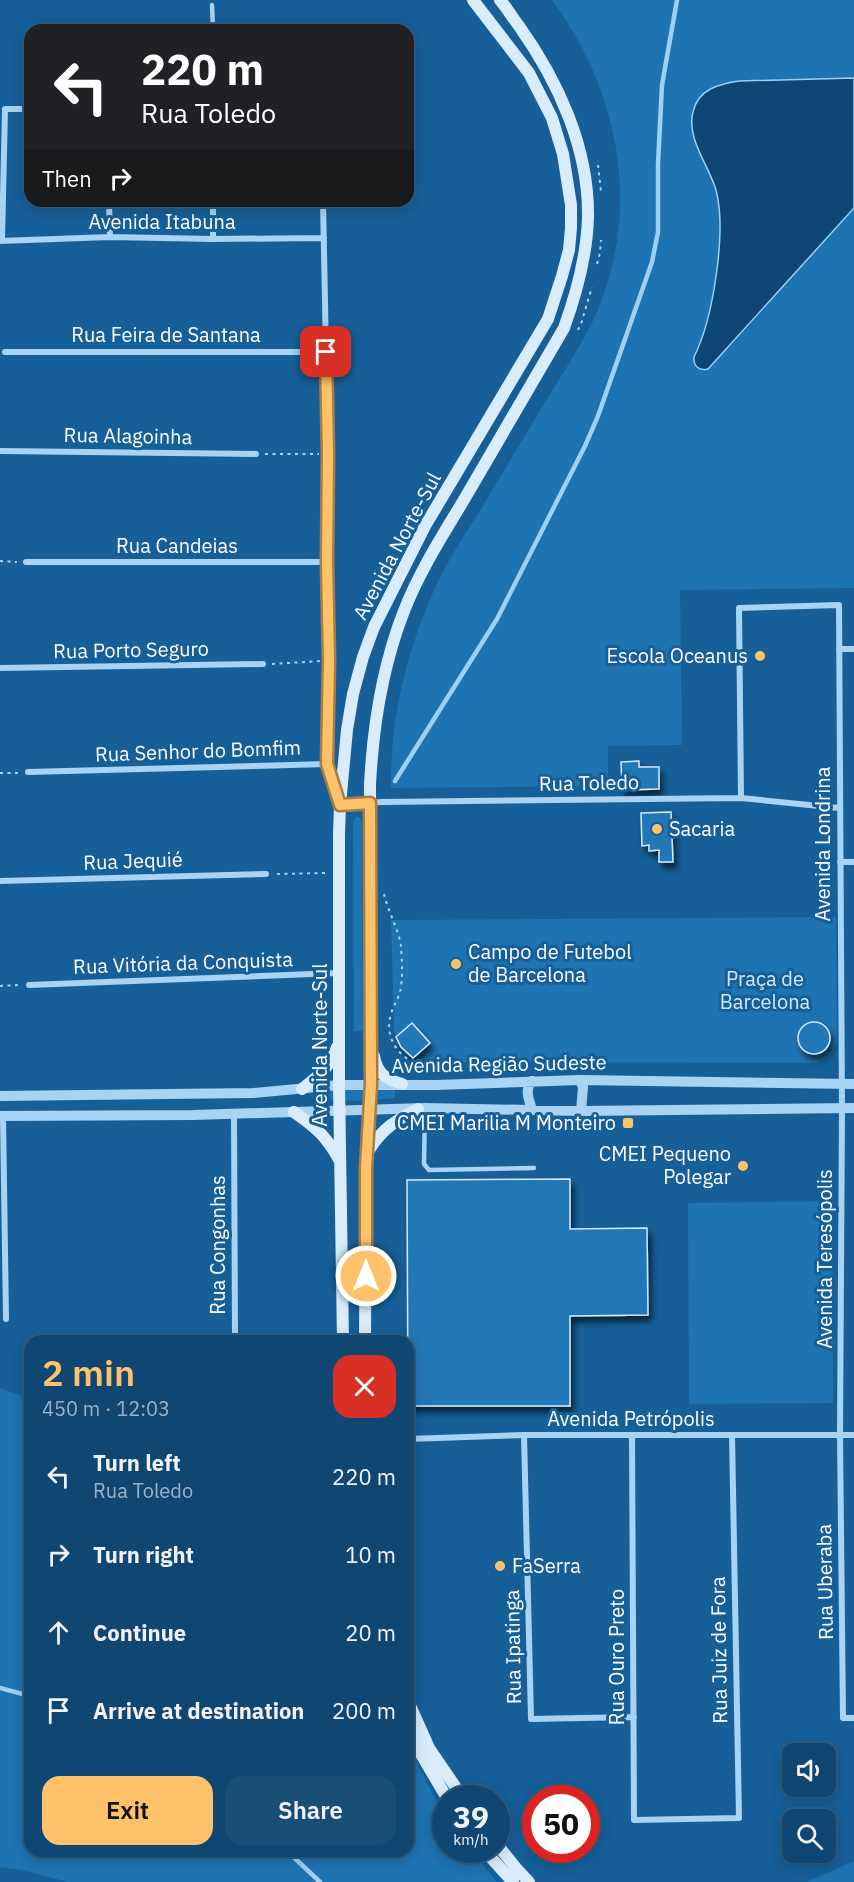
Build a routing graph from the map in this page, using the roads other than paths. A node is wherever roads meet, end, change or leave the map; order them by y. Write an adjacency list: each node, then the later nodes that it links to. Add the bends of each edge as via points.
1 (473, 0): 28 (main road, Avenida Norte-Sul, via 529,73 552,118 563,154 571,205 569,250 548,319 425,526 374,627 353,694)
2 (500, 0): 27 (main road, Avenida Norte-Sul, via 550,75 572,128 586,184 586,247 564,328 432,552 404,610 380,695)
3 (212, 5): 4 (lane)
4 (213, 24)
5 (24, 109): 6 (street)
6 (3, 110): 13 (street)
7 (109, 207): 10 (street)
8 (213, 207): 12 (street)
9 (323, 207): 11 (street)
10 (110, 237): 12 (street, Avenida Itabuna); 13 (street, Avenida Itabuna)
11 (324, 238): 12 (street, Avenida Itabuna); 15 (street)
12 (213, 239)
13 (1, 242)
14 (5, 352): 15 (street, Rua Feira de Santana)
15 (326, 352): 19 (street)
16 (0, 452): 17 (street, Rua Alagoinha)
17 (256, 454)
18 (26, 562): 19 (street, Rua Candeias)
19 (327, 562): 24 (street)
20 (839, 649): 21 (street); 26 (street, Avenida Londrina, via 839,605 739,608); 29 (street, Avenida Londrina)
21 (854, 649)
22 (263, 664): 23 (street, Rua Porto Seguro)
23 (0, 668)
24 (327, 764): 25 (street, Rua Senhor do Bomfim); 28 (street, Rua Senhor do Bomfim)
25 (28, 772)
26 (741, 798): 27 (street, Rua Toledo); 29 (street, Rua Toledo)
27 (370, 803): 28 (street, Rua Toledo); 37 (main road, Avenida Norte-Sul)
28 (340, 805): 34 (main road, Avenida Norte-Sul)
29 (839, 808): 30 (street, Avenida Londrina)
30 (840, 862): 31 (street); 42 (street, Avenida Londrina)
31 (854, 862)
32 (266, 874): 33 (street, Rua Jequié)
33 (0, 881)
34 (339, 973): 35 (street, Rua Vitória da Conquista); 36 (main road, Avenida Norte-Sul)
35 (29, 985)
36 (339, 1040): 44 (main road, Avenida Norte-Sul); 45 (main road, via 321,1075)
37 (371, 1043): 40 (main road, Avenida Norte-Sul); 41 (main road, via 381,1075)
38 (580, 1080): 39 (street, Avenida Região Sudeste); 42 (street, Avenida Região Sudeste); 53 (street)
39 (532, 1081): 41 (street, Avenida Região Sudeste); 52 (street, via 527,1086)
40 (371, 1084): 41 (street, Avenida Região Sudeste); 44 (street, Avenida Região Sudeste); 50 (main road, Avenida Norte-Sul)
41 (402, 1084)
42 (840, 1084): 43 (street, Avenida Região Sudeste); 48 (street, Avenida Teresópolis)
43 (854, 1084)
44 (339, 1085): 45 (street, Avenida Região Sudeste); 51 (main road, Avenida Norte-Sul)
45 (302, 1089): 46 (street, Avenida Região Sudeste)
46 (0, 1096)
47 (422, 1108): 50 (street); 52 (street); 57 (main road, via 394,1121); 59 (lane, via 424,1164 429,1170)
48 (842, 1108): 49 (street); 53 (street); 67 (street, Avenida Teresópolis)
49 (854, 1108)
50 (369, 1109): 51 (street); 57 (main road, Avenida Norte-Sul)
51 (340, 1110): 54 (street); 58 (main road, Avenida Norte-Sul)
52 (532, 1110): 53 (street)
53 (581, 1111)
54 (294, 1112): 55 (street); 58 (main road, via 328,1140)
55 (234, 1114): 56 (street); 61 (street, Rua Congonhas)
56 (2, 1116): 60 (street)
57 (367, 1154): 63 (main road, Avenida Norte-Sul)
58 (340, 1162): 62 (main road, Avenida Norte-Sul)
59 (534, 1168)
60 (6, 1319)
61 (235, 1335)
62 (343, 1335)
63 (365, 1335)
64 (524, 1435): 65 (street, Avenida Petrópolis); 69 (street, Avenida Petrópolis); 71 (street, Rua Ipatinga, via 531,1719)
65 (632, 1435): 66 (street, Avenida Petrópolis); 71 (street, Rua Ouro Preto)
66 (732, 1435): 67 (street, Avenida Petrópolis); 76 (street, Rua Juiz de Fora, via 739,1818)
67 (840, 1435): 68 (street, Avenida Petrópolis); 72 (street, Rua Uberaba, via 843,1718)
68 (854, 1435)
69 (414, 1439)
70 (414, 1714): 75 (main road, via 429,1748)
71 (633, 1717): 76 (street, Rua Ouro Preto, via 634,1820)
72 (854, 1718)
73 (414, 1742): 74 (main road)
74 (439, 1785)
75 (454, 1785)
76 (693, 1820)
77 (510, 1861): 80 (main road)
78 (496, 1863): 79 (main road)
79 (513, 1882)
80 (529, 1882)

